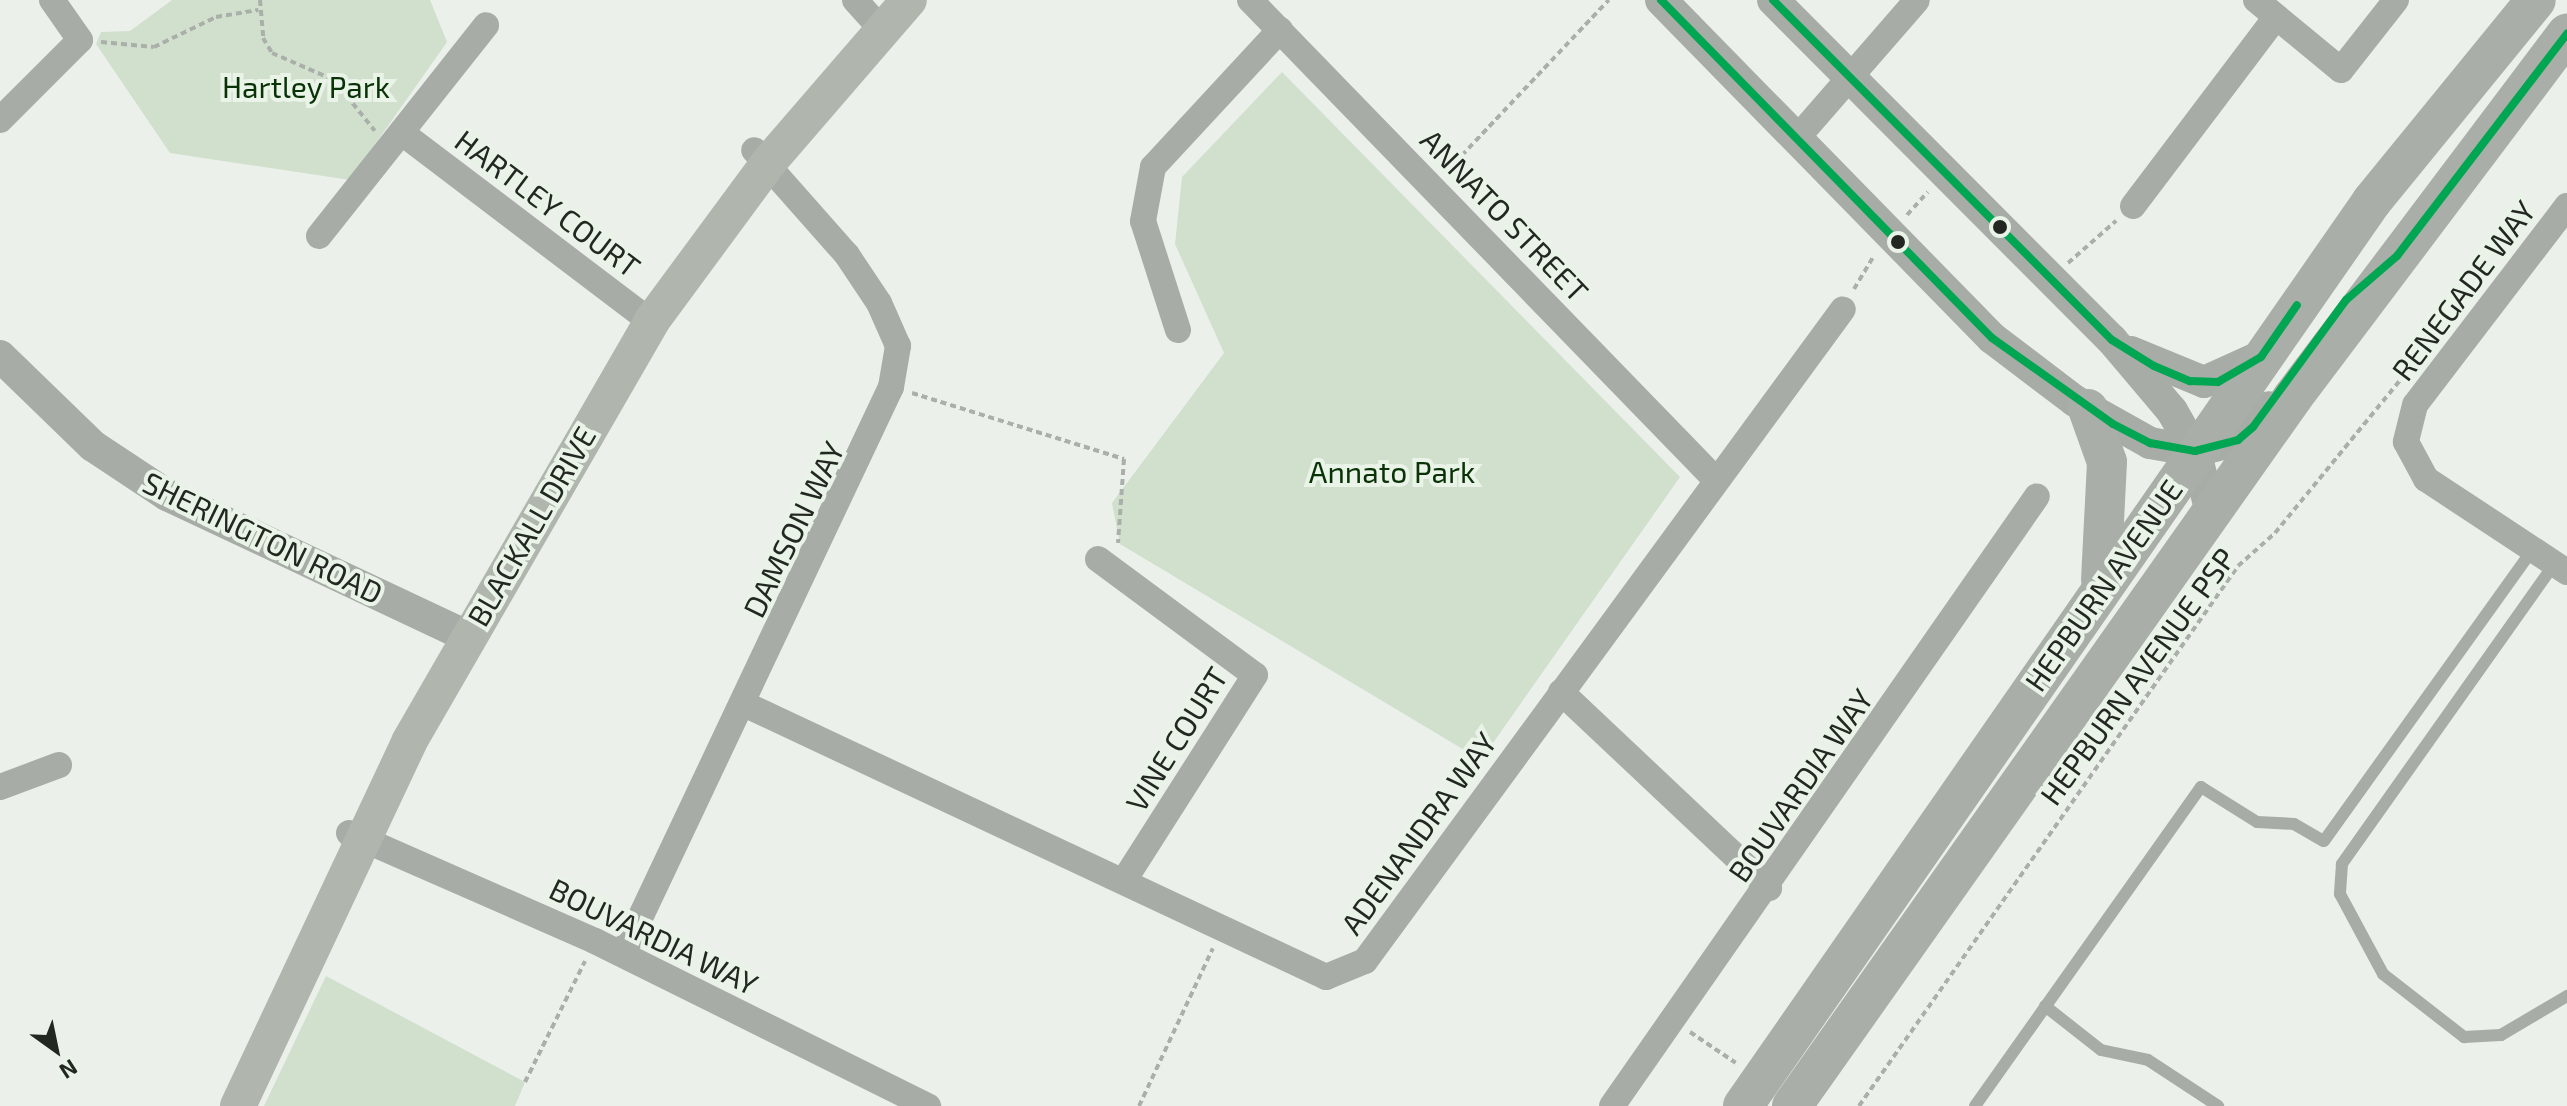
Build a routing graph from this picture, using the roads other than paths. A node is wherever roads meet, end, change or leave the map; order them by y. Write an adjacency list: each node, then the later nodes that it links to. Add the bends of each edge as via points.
1 (52, 0): 15 (street, via 80,40)
2 (909, 0): 10 (main road, BLACKALL DRIVE)
3 (1250, 0): 12 (street, ANNATO STREET)
4 (1661, 0): 16 (street)
5 (1773, 0): 14 (street)
6 (1917, 0): 14 (street)
7 (2396, 0): 9 (street, via 2341,70)
8 (2536, 0): 28 (main road, HEPBURN AVENUE, via 2440,111)
9 (2266, 8): 19 (street)
10 (872, 11): 18 (main road, BLACKALL DRIVE)
11 (486, 25): 17 (street, HARTLEY COURT)
12 (1280, 30): 25 (street, via 1153,167 1143,221); 32 (street, ANNATO STREET)
13 (2567, 34): 22 (main road, HEPBURN AVENUE)
14 (1850, 79): 16 (street); 26 (street)
15 (0, 120)
16 (1798, 137): 30 (street, via 1992,338)
17 (401, 141): 21 (street, HARTLEY COURT); 24 (street, HARTLEY COURT)
18 (762, 156): 24 (main road, BLACKALL DRIVE); 40 (street, DAMSON WAY, via 879,303 898,346 891,387)
19 (2133, 206)
20 (2567, 206): 35 (street, RENEGADE WAY, via 2415,405 2406,442 2426,479)
21 (319, 236)
22 (2397, 256): 31 (street, via 2346,300 2245,435); 34 (main road, HEPBURN AVENUE)
23 (1843, 309): 32 (street, ADENANDRA WAY)
24 (644, 316): 38 (main road, BLACKALL DRIVE)
25 (1178, 330)
26 (2112, 340): 28 (street, via 2190,381 2218,382); 31 (street, via 2172,411)
27 (0, 356): 38 (street, SHERINGTON ROAD, via 58,417 136,476)
28 (2261, 357): 31 (main road, HEPBURN AVENUE)
29 (0, 381): 38 (street, SHERINGTON ROAD, via 105,480 201,535)
30 (2088, 409): 31 (street, via 2150,443); 37 (main road, via 2107,462 2109,529)
31 (2195, 451): 34 (street); 37 (main road, HEPBURN AVENUE)
32 (1713, 477): 39 (street, ADENANDRA WAY)
33 (2037, 496): 45 (street, BOUVARDIA WAY)
34 (2211, 512): 49 (main road, HEPBURN AVENUE)
35 (2552, 561): 47 (lane, via 2342,864 2340,894 2383,974 2464,1037 2501,1035); 48 (lane, via 2324,841 2294,824 2257,822 2201,787)
36 (1107, 564): 44 (street, VINE COURT, via 1255,675)
37 (2100, 588): 50 (main road, HEPBURN AVENUE)
38 (455, 641): 43 (main road, BLACKALL DRIVE)
39 (1561, 692): 44 (street, ADENANDRA WAY, via 1365,961 1326,977); 45 (street)
40 (744, 704): 44 (street, ADENANDRA WAY); 46 (street, DAMSON WAY)
41 (59, 765): 42 (street)
42 (0, 787)
43 (355, 836): 46 (street, BOUVARDIA WAY); 51 (main road, BLACKALL DRIVE); 52 (main road, BLACKALL DRIVE)
44 (1125, 879)
45 (1769, 888): 54 (street, BOUVARDIA WAY)
46 (623, 954): 53 (street, BOUVARDIA WAY)
47 (2567, 996)
48 (2045, 1006): 57 (lane); 58 (lane, via 2101,1050 2148,1060)
49 (1827, 1056): 55 (main road, HEPBURN AVENUE); 56 (main road)
50 (1752, 1093)
51 (217, 1106)
52 (238, 1106)
53 (928, 1106)
54 (1612, 1106)
55 (1792, 1106)
56 (1807, 1106)
57 (1975, 1106)
58 (2218, 1106)

